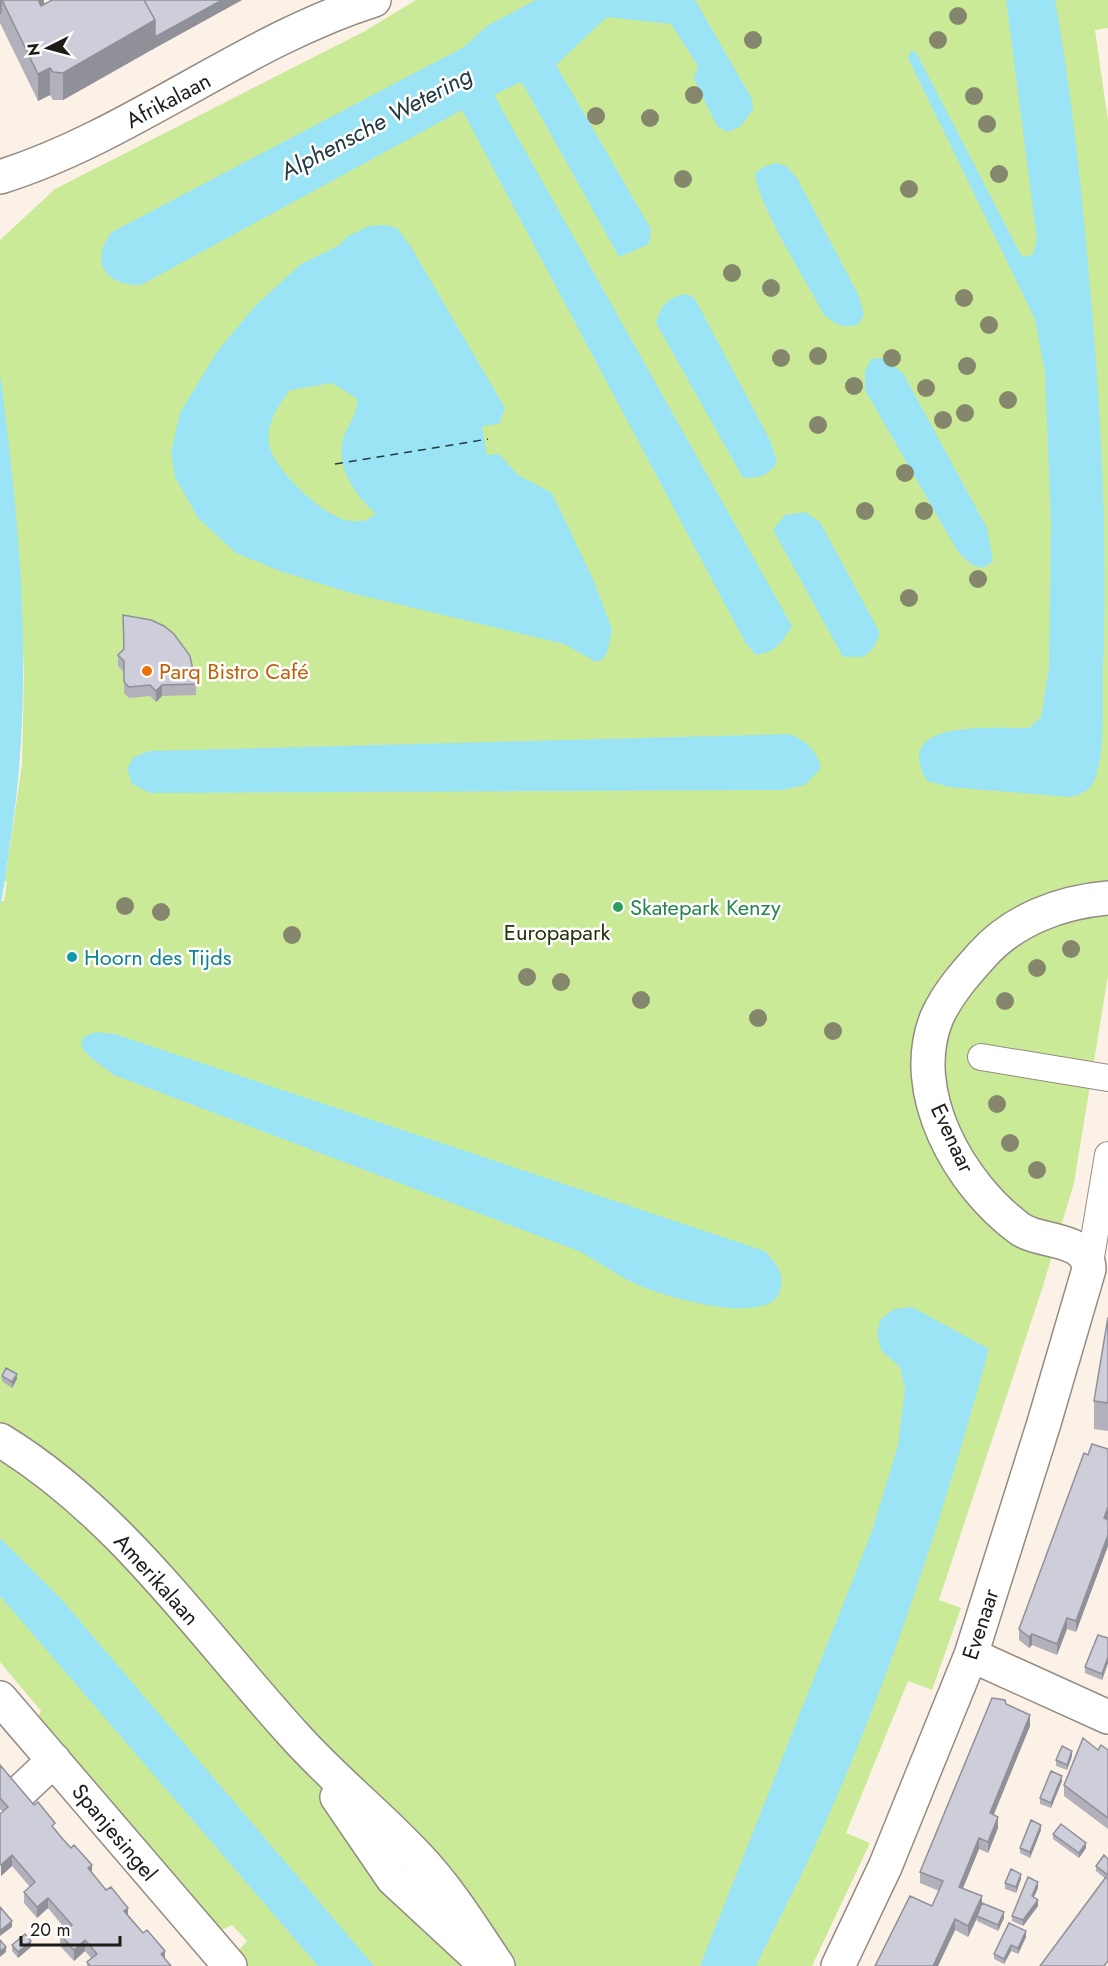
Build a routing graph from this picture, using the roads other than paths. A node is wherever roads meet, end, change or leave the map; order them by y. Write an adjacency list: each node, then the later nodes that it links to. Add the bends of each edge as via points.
1 (374, 0): 2 (street, Afrikalaan)
2 (339, 7): 3 (street, Afrikalaan, via 104,134)
3 (1, 173)
4 (1108, 898): 8 (street, Evenaar, via 1075,901 1028,919 984,952 951,990 929,1049 929,1078 936,1114 961,1165 990,1202 1022,1230 1080,1250 1089,1260)
5 (981, 1057): 6 (street)
6 (1108, 1078)
7 (1108, 1155): 8 (street, Evenaar)
8 (1089, 1269): 10 (street, Evenaar)
9 (0, 1440): 13 (street, Amerikalaan, via 58,1480 100,1517)
10 (971, 1654): 12 (street); 19 (street, Evenaar, via 885,1867)
11 (0, 1698): 14 (street, Spanjesingel)
12 (1108, 1717)
13 (295, 1737): 17 (street, Amerikalaan, via 393,1879); 18 (street, Amerikalaan, via 419,1858)
14 (54, 1760): 15 (street); 16 (street, Spanjesingel)
15 (19, 1793)
16 (230, 1966)
17 (488, 1966)
18 (498, 1966)
19 (838, 1966)

